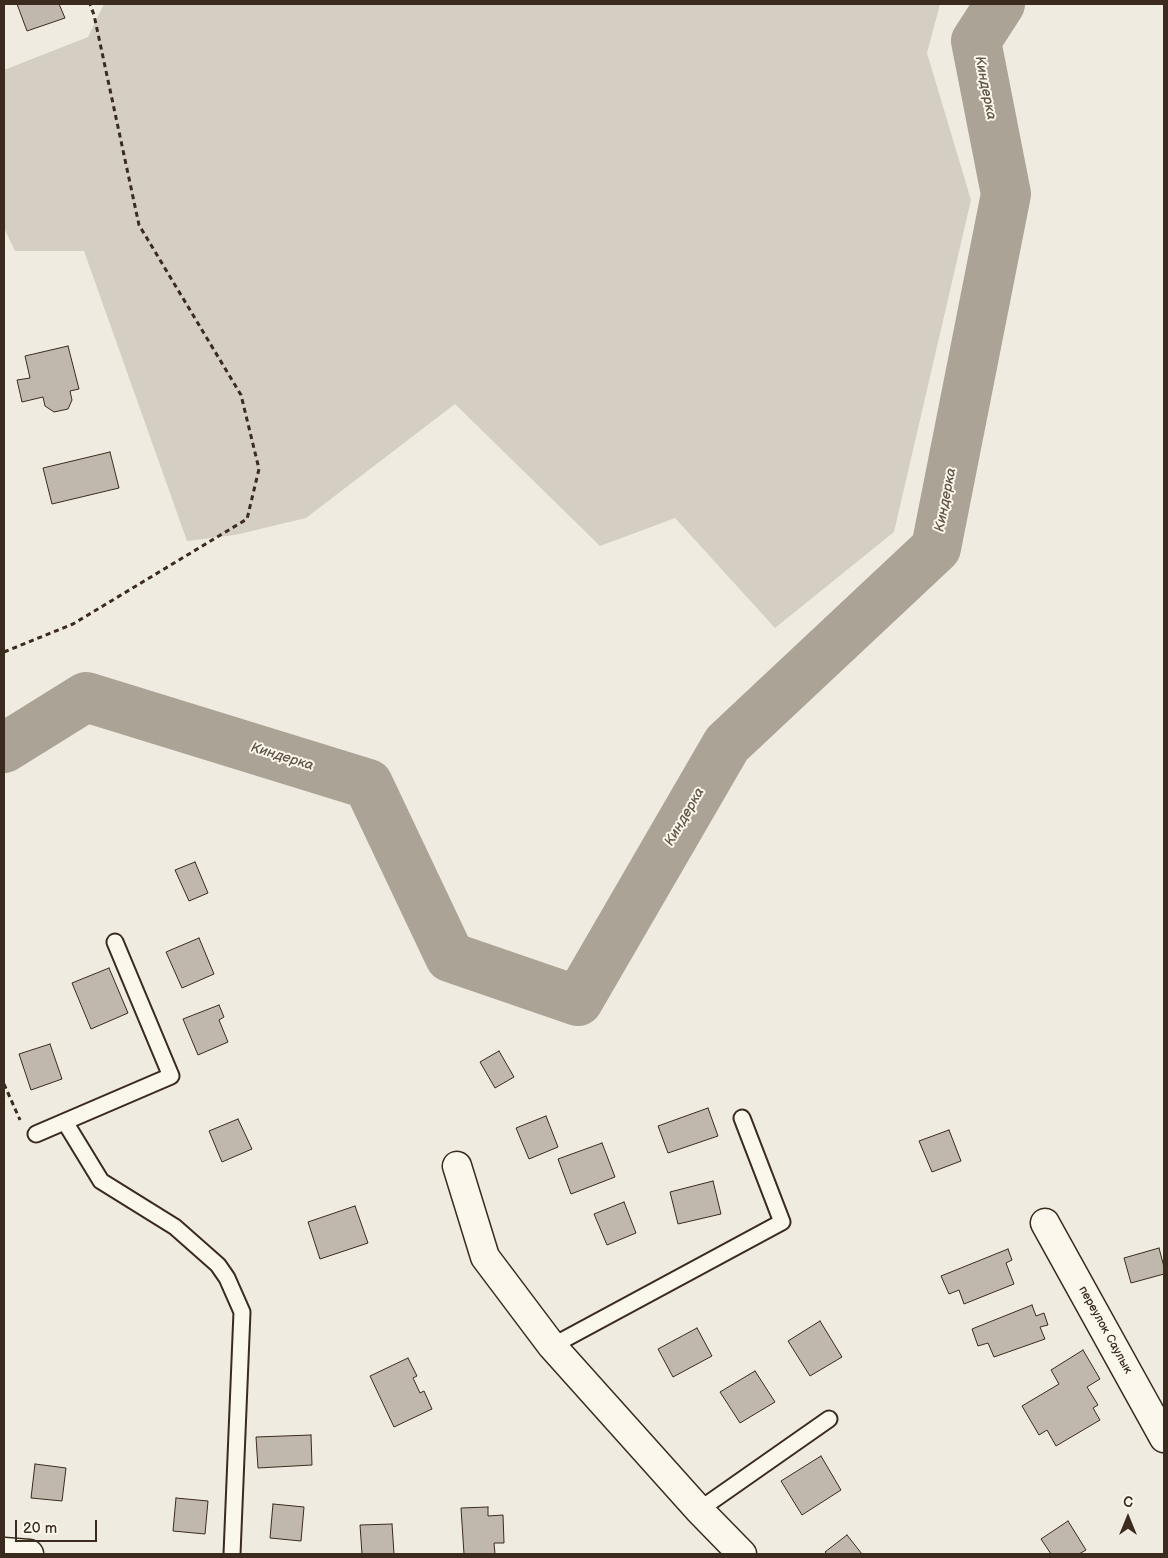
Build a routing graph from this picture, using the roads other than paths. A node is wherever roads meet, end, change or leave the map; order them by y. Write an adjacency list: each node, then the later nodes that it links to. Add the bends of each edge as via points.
1 (116, 942): 3 (lane, via 171,1076)
2 (742, 1118): 7 (lane, via 782,1222)
3 (65, 1122): 4 (lane); 13 (lane, via 101,1181 175,1227 218,1265 242,1312)
4 (36, 1134)
5 (456, 1166): 7 (street, via 485,1257)
6 (1045, 1223): 9 (street, переулок Саулык)
7 (552, 1346): 10 (street)
8 (829, 1419): 10 (lane)
9 (1164, 1438)
10 (699, 1510): 14 (street)
11 (4, 1552): 12 (street)
12 (29, 1554)
13 (232, 1554)
14 (742, 1554)

